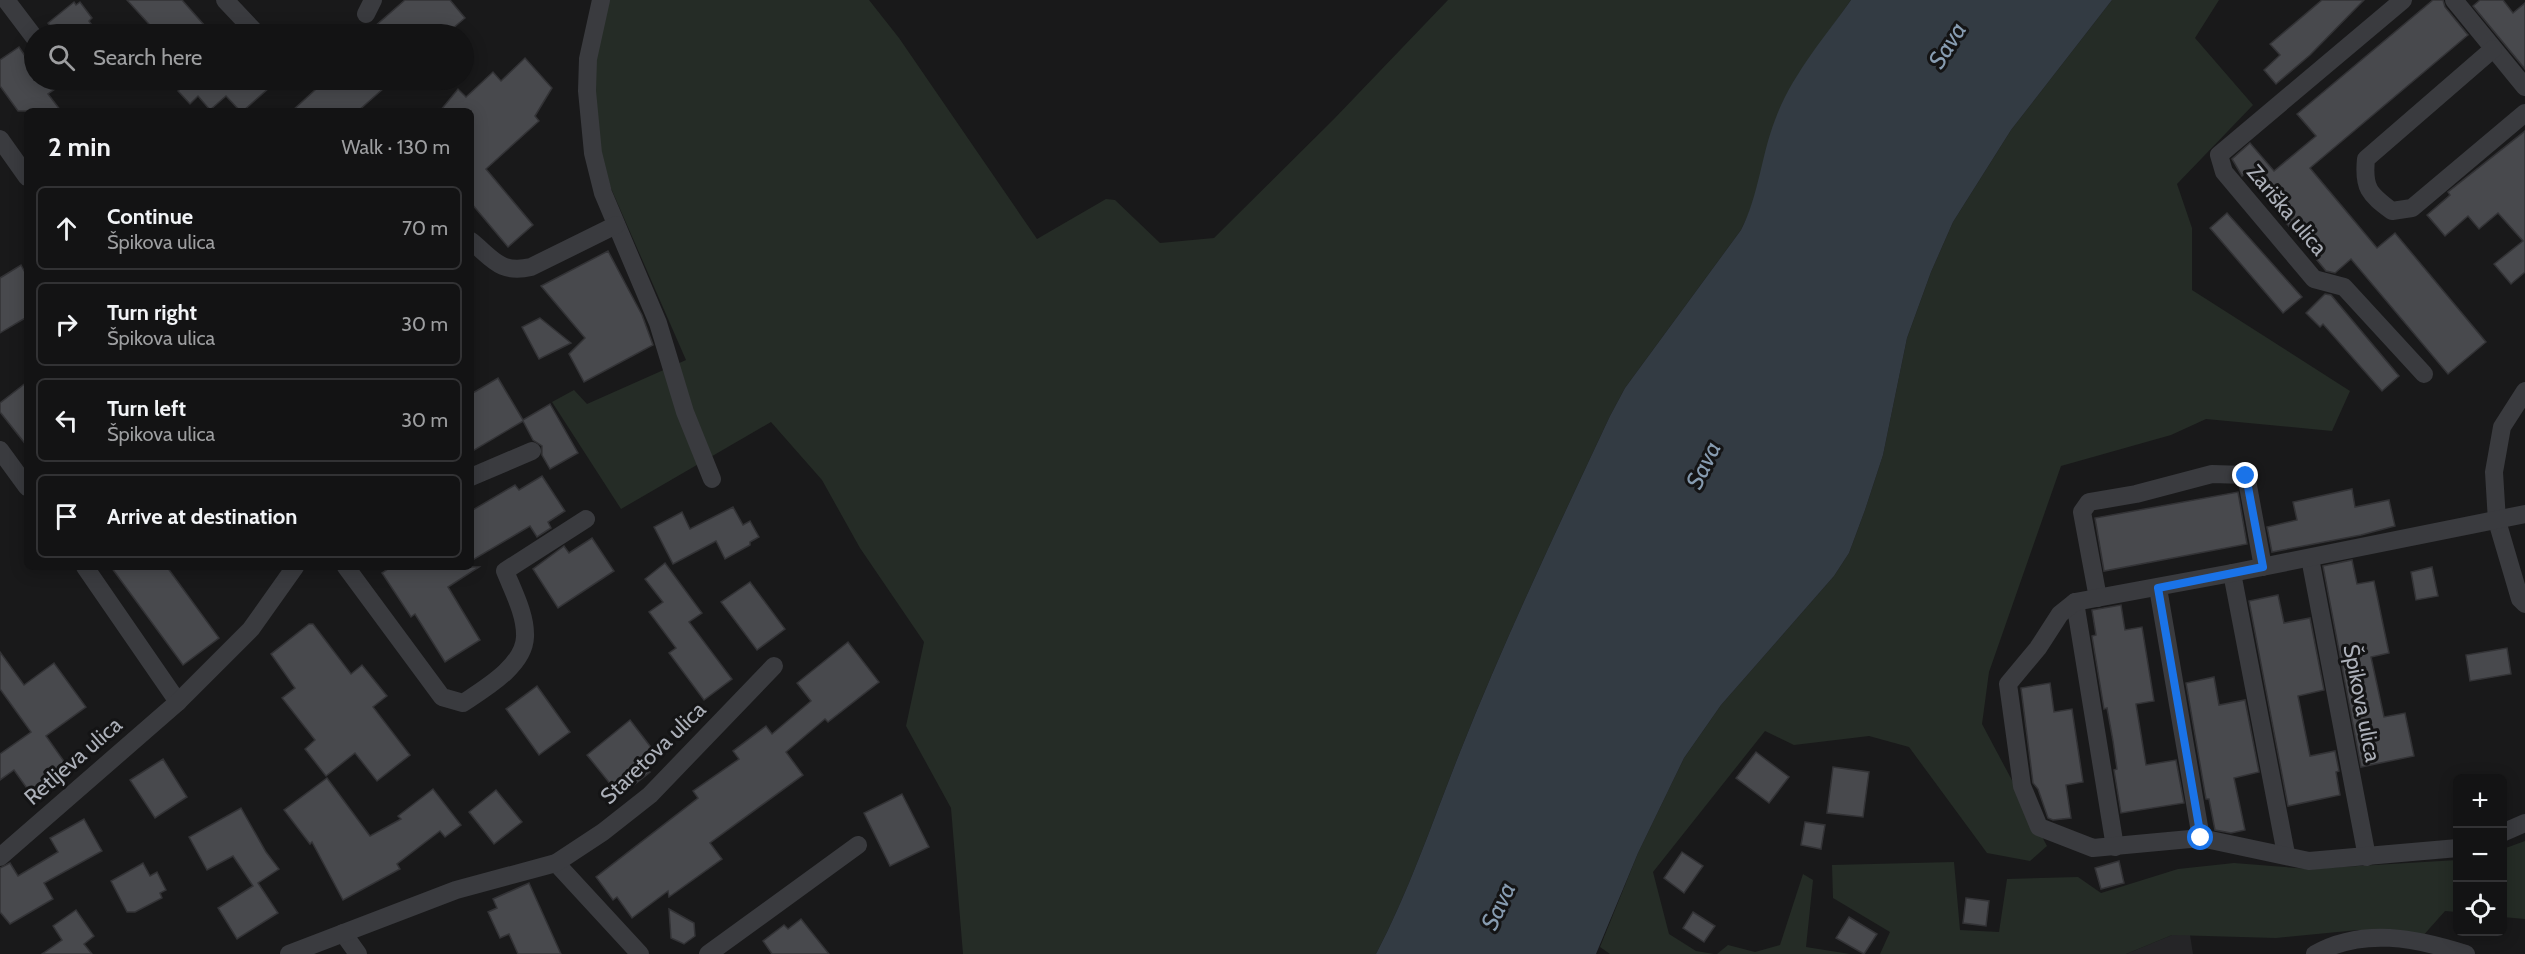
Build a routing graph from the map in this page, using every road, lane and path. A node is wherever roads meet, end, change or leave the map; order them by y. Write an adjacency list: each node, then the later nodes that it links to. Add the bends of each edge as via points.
1 (6, 0): 6 (street)
2 (225, 0): 7 (street)
3 (601, 0): 13 (street, via 588,59 587,91 593,153)
4 (2403, 0): 15 (street, Zariška ulica, via 2219,155 2224,172 2314,279 2344,287)
5 (2454, 0): 8 (street)
6 (24, 24)
7 (248, 24)
8 (2493, 50): 9 (street); 10 (street, via 2366,159 2364,180 2374,198 2392,211 2412,208)
9 (2525, 87)
10 (2525, 113)
11 (0, 139): 12 (street)
12 (24, 173)
13 (616, 225): 14 (street, via 531,267 516,270 504,269); 20 (street, via 658,323 682,402)
14 (474, 244)
15 (2424, 374)
16 (2525, 391): 24 (street, via 2502,427 2494,472)
17 (0, 450): 21 (street)
18 (532, 451): 19 (street)
19 (474, 476)
20 (712, 479)
21 (24, 483)
22 (2525, 514): 24 (street)
23 (586, 519): 29 (street, via 505,571 520,610 525,638 515,661 463,703 442,697)
24 (2497, 521): 25 (street); 34 (street, via 2520,599)
25 (2310, 558): 26 (street); 45 (street, Špikova ulica)
26 (2263, 567): 30 (street); 32 (street, via 2246,476 2212,474 2089,502 2082,512)
27 (87, 570): 36 (street)
28 (293, 570): 36 (street, Retljeva ulica, via 251,629)
29 (348, 570)
30 (2232, 573): 31 (street); 43 (street)
31 (2158, 588): 32 (street); 39 (street)
32 (2098, 598): 33 (street)
33 (2075, 602): 41 (street); 41 (street, via 2060,614 2008,684 2022,786 2039,827 2093,848)
34 (2525, 604)
35 (774, 666): 46 (street, Staretova ulica, via 650,795)
36 (178, 702): 44 (street, Retljeva ulica)
37 (2525, 823): 38 (street)
38 (2507, 831)
39 (2201, 838): 41 (street); 43 (street)
40 (858, 846): 51 (street)
41 (2115, 847)
42 (2453, 848): 45 (street)
43 (2286, 854): 45 (street, via 2309,861)
44 (0, 856)
45 (2367, 857)
46 (556, 863): 47 (street, Staretova ulica, via 456,890); 50 (street)
47 (343, 933): 48 (street, Staretova ulica); 49 (street)
48 (289, 954)
49 (357, 954)
50 (640, 954)
51 (708, 954)
52 (2315, 954): 53 (street, via 2354,939 2400,937)
53 (2466, 954)

